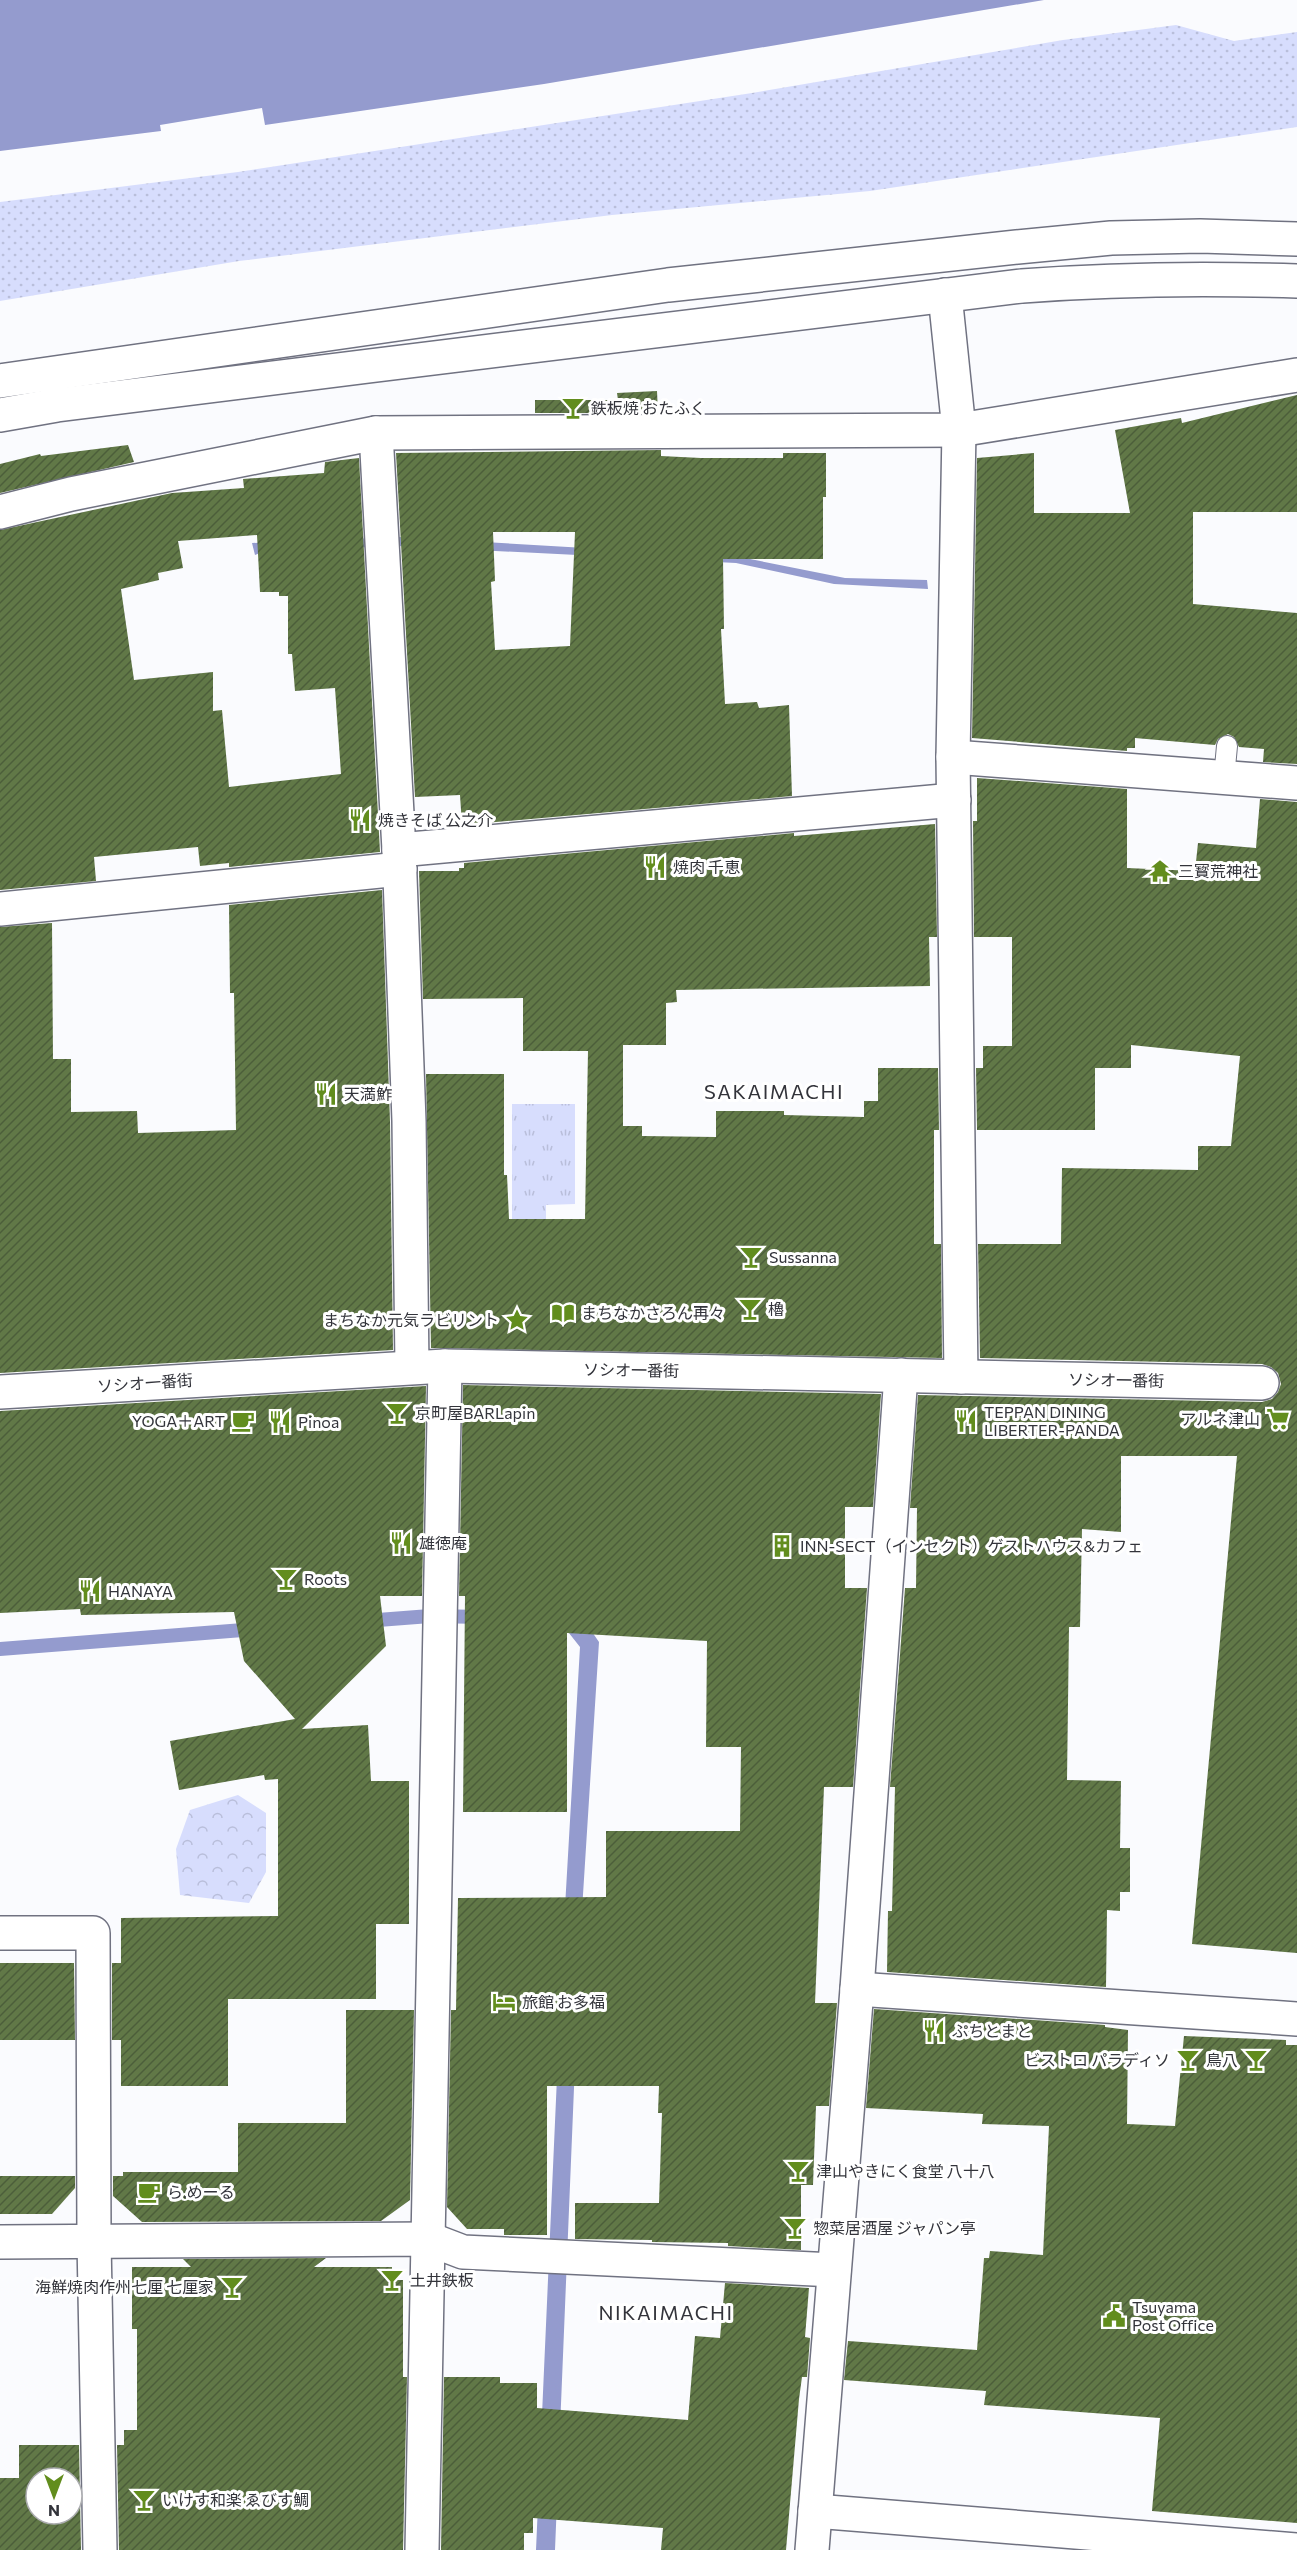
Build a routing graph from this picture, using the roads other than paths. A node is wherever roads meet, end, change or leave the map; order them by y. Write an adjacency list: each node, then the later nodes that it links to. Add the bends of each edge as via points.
1 (1297, 239): 5 (street, via 1111,238 668,285)
2 (1297, 281): 3 (street, via 1105,280)
3 (945, 295): 6 (street); 7 (street)
4 (1297, 375): 7 (street)
5 (0, 381)
6 (0, 415)
7 (959, 429): 8 (street); 11 (street)
8 (376, 433): 9 (street, via 71,494); 15 (street)
9 (0, 512)
10 (1227, 746): 12 (lane)
11 (953, 758): 12 (street); 14 (street)
12 (1224, 778): 13 (street)
13 (1297, 783)
14 (954, 800): 15 (street); 20 (street)
15 (399, 859): 16 (street); 17 (street, via 409,1121)
16 (0, 909)
17 (412, 1366): 18 (street, ソシオ一番街); 22 (street, ソシオ一番街)
18 (445, 1366): 19 (street, ソシオ一番街); 26 (street)
19 (901, 1376): 20 (street, ソシオ一番街); 24 (street)
20 (961, 1377): 21 (street, ソシオ一番街)
21 (1262, 1383)
22 (0, 1392)
23 (0, 1933): 27 (street, via 93,1932)
24 (857, 1989): 25 (street); 29 (street)
25 (1297, 2019)
26 (429, 2239): 27 (street); 29 (street, via 463,2252); 32 (street)
27 (94, 2241): 28 (street); 31 (street)
28 (0, 2242)
29 (834, 2270): 30 (street)
30 (815, 2511): 33 (street); 34 (street)
31 (100, 2550)
32 (422, 2550)
33 (812, 2550)
34 (1297, 2550)

